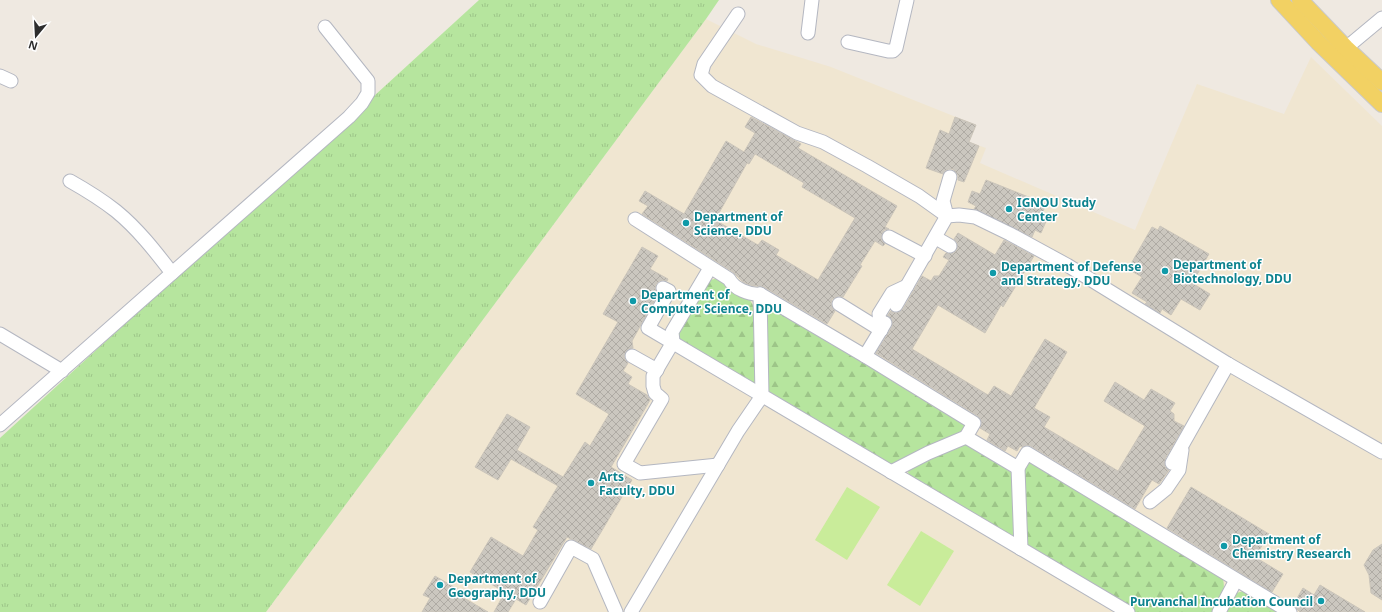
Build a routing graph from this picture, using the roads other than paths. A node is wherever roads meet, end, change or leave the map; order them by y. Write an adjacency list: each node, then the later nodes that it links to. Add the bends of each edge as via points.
1 (812, 0): 8 (street)
2 (907, 0): 9 (street, via 896,48 893,51)
3 (1279, 0): 12 (main road)
4 (1302, 1): 10 (main road)
5 (738, 14): 15 (street, via 704,64 701,75 712,86 797,133 823,142 868,166)
6 (1382, 18): 10 (street)
7 (325, 27): 22 (street, via 368,81 368,93 362,103)
8 (808, 33)
9 (848, 42)
10 (1346, 48): 11 (main road)
11 (1382, 82)
12 (1382, 104)
13 (950, 177): 15 (street, via 943,201)
14 (70, 181): 22 (street, via 117,212 152,246)
15 (947, 216): 18 (street); 33 (street, via 975,217 1001,227 1151,312)
16 (635, 219): 21 (street)
17 (889, 237): 20 (street)
18 (936, 238): 19 (street); 20 (street)
19 (950, 246)
20 (925, 256): 23 (street)
21 (710, 268): 25 (street, via 742,289 752,294); 30 (street, via 672,332)
22 (172, 273): 35 (street)
23 (907, 286): 27 (street); 28 (street, via 892,293 879,314)
24 (663, 288): 30 (street, via 669,291 648,328)
25 (760, 294): 32 (street); 36 (street)
26 (839, 304): 28 (street)
27 (896, 305)
28 (884, 324): 32 (street)
29 (0, 334): 35 (street)
30 (673, 342): 34 (street); 36 (street)
31 (632, 356): 34 (street)
32 (865, 356): 38 (street, via 974,423)
33 (1228, 364): 39 (street); 40 (street)
34 (657, 370): 42 (street, via 653,376 653,386 655,393 662,399 624,464 632,474)
35 (62, 371): 37 (street)
36 (762, 396): 42 (street); 44 (street)
37 (0, 426)
38 (966, 437): 43 (street, via 993,449); 44 (street)
39 (1184, 442): 41 (street); 46 (street, via 1179,470 1166,489)
40 (1382, 450)
41 (1172, 463)
42 (718, 465): 52 (street)
43 (1018, 468): 47 (street, via 1027,453); 48 (street)
44 (891, 472): 48 (street)
45 (1160, 484): 46 (street)
46 (1150, 502): 47 (street)
47 (1139, 520): 49 (street)
48 (1021, 549): 53 (street)
49 (1236, 580): 54 (street); 55 (street)
50 (540, 602): 51 (street, via 571,547 586,552 592,559)
51 (616, 612)
52 (631, 612)
53 (1128, 612)
54 (1219, 612)
55 (1290, 612)

